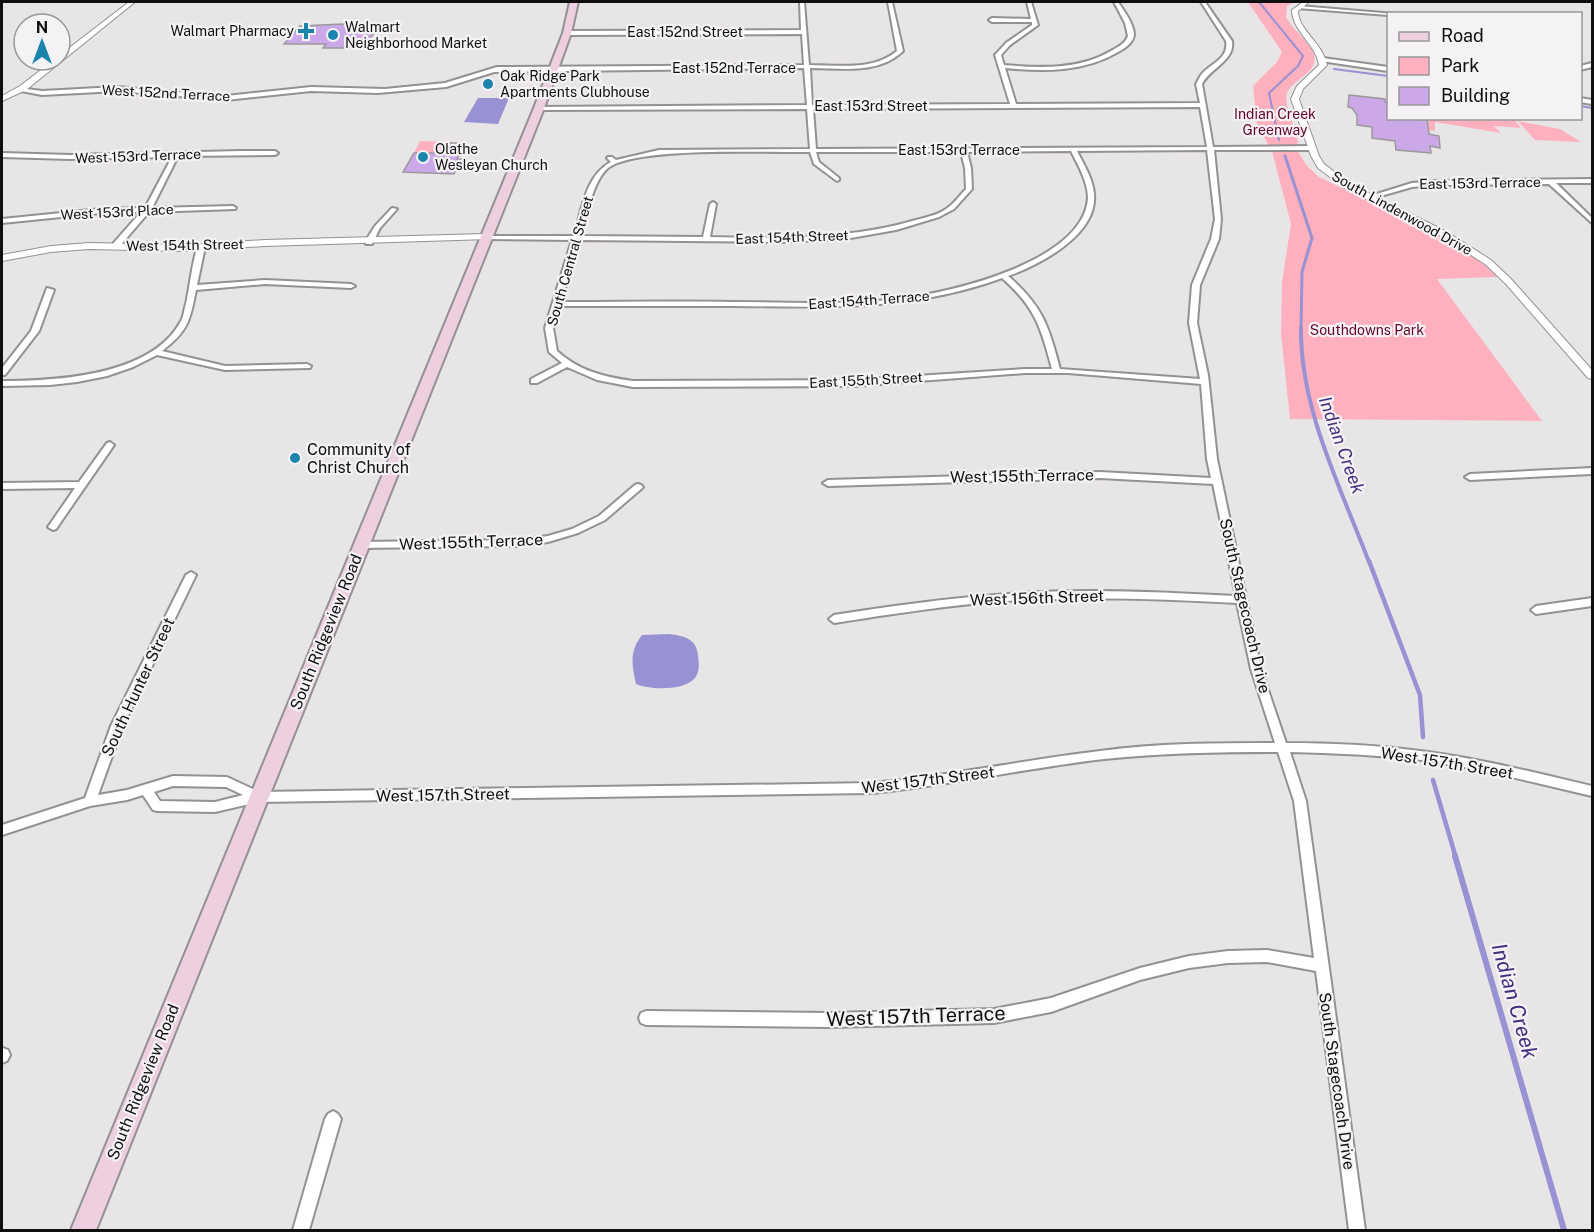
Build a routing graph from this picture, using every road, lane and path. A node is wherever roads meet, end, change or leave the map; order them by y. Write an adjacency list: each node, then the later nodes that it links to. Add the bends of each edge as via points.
1 (132, 2): 15 (street)
2 (574, 2): 14 (main road, South Ridgeview Road)
3 (802, 2): 13 (street)
4 (890, 2): 18 (street, East 152nd Terrace, via 900,48 896,56 865,67)
5 (1029, 2): 12 (street)
6 (1116, 2): 17 (street, via 1130,37 1105,59 1068,67)
7 (1203, 2): 26 (street, South Stagecoach Drive, via 1230,48 1225,58 1201,79)
8 (1302, 4): 10 (street); 16 (street, via 1295,10 1295,20)
9 (582, 11): 14 (main road, South Ridgeview Road)
10 (1387, 14)
11 (992, 20): 12 (street)
12 (1035, 21): 17 (street, via 1031,30 1000,50)
13 (803, 32): 14 (street, East 152nd Street); 18 (street)
14 (567, 33): 19 (main road, South Ridgeview Road)
15 (72, 49)
16 (1323, 60): 20 (street); 31 (street, South Lindenwood Drive, via 1322,68 1300,88 1295,99)
17 (1001, 66): 27 (street)
18 (805, 68): 19 (street, East 152nd Terrace); 28 (street)
19 (554, 69): 23 (street, West 152nd Terrace, via 492,70 446,85 286,91 226,98 126,90); 29 (main road, South Ridgeview Road)
20 (1387, 69)
21 (42, 72): 22 (street)
22 (19, 90): 23 (street, West 152nd Terrace); 24 (street)
23 (82, 91): 24 (street, West 152nd Terrace, via 48,98)
24 (10, 95): 25 (street)
25 (2, 99)
26 (1203, 105): 27 (street, East 153rd Street); 30 (street, South Stagecoach Drive)
27 (1014, 106): 28 (street, East 153rd Street)
28 (810, 107): 29 (street, East 153rd Street); 33 (street)
29 (539, 108): 49 (main road, South Ridgeview Road)
30 (1210, 148): 31 (street, East 153rd Terrace); 32 (street, East 153rd Terrace); 69 (street, South Stagecoach Drive, via 1218,219 1193,305)
31 (1311, 148): 42 (street, South Lindenwood Drive, via 1332,177)
32 (1073, 149): 34 (street, East 153rd Terrace); 56 (street, East 154th Terrace, via 1091,201 1075,235 1058,250)
33 (813, 150): 34 (street, East 153rd Terrace); 38 (street, East 153rd Terrace, via 659,152); 39 (street, via 816,163)
34 (964, 150): 51 (street, East 154th Street, via 969,189 952,208 919,223 844,237)
35 (275, 153): 37 (street, West 153rd Terrace)
36 (2, 155): 37 (street, West 153rd Terrace)
37 (177, 155): 46 (street)
38 (612, 160): 50 (street, South Central Street, via 594,181)
39 (837, 179)
40 (1593, 181): 41 (street, East 153rd Terrace)
41 (1551, 182): 42 (street, East 153rd Terrace, via 1434,183); 48 (street)
42 (1370, 197): 64 (street, South Lindenwood Drive, via 1444,234 1488,262)
43 (713, 204): 51 (street)
44 (233, 208): 46 (street, West 153rd Place)
45 (394, 209): 52 (street, via 377,226)
46 (147, 210): 47 (street, West 153rd Place); 53 (street)
47 (2, 221)
48 (1593, 221)
49 (486, 237): 50 (street, East 154th Street); 52 (street, West 154th Street); 80 (main road, South Ridgeview Road)
50 (575, 238): 51 (street, East 154th Street); 60 (street, South Central Street)
51 (706, 239)
52 (369, 242): 54 (street, West 154th Street)
53 (115, 246): 54 (street, West 154th Street); 55 (street, West 154th Street, via 51,249)
54 (201, 247): 58 (street)
55 (2, 258)
56 (1002, 275): 60 (street, East 154th Terrace, via 940,295 891,302); 65 (street, via 1024,293 1045,324)
57 (351, 286): 58 (street, via 265,282)
58 (193, 288): 61 (street, via 182,328)
59 (50, 290): 66 (street, via 35,331)
60 (556, 304): 62 (street, South Central Street, via 549,328 553,352)
61 (155, 352): 63 (street, via 225,368); 70 (street, via 111,371 76,380)
62 (567, 364): 65 (street, East 155th Street, via 602,380 633,384 853,383); 68 (street)
63 (307, 366)
64 (1588, 366): 67 (street, South Lindenwood Drive)
65 (1057, 371): 69 (street, East 155th Street)
66 (2, 373)
67 (1593, 376)
68 (534, 381)
69 (1204, 382): 74 (street, South Stagecoach Drive)
70 (2, 384)
71 (110, 444): 77 (street)
72 (1593, 471): 73 (street)
73 (1470, 477)
74 (1217, 482): 75 (street, West 155th Terrace, via 1100,475); 82 (street, South Stagecoach Drive)
75 (828, 483)
76 (2, 486): 77 (street)
77 (82, 486): 79 (street)
78 (638, 487): 80 (street, West 155th Terrace, via 602,518 548,539 519,543)
79 (53, 527)
80 (361, 545): 89 (main road, South Ridgeview Road)
81 (191, 575): 90 (street, South Hunter Street, via 117,726)
82 (1242, 600): 85 (street, West 156th Street, via 1111,595 1032,597 975,600); 86 (street, South Stagecoach Drive, via 1256,669)
83 (1593, 602): 84 (street)
84 (1536, 610)
85 (834, 619)
86 (1282, 747): 88 (street, West 157th Street, via 1436,758); 89 (street, West 157th Street, via 1102,755 950,780 873,788); 92 (street, South Stagecoach Drive, via 1300,801)
87 (146, 790): 89 (street, West 157th Street, via 173,781 227,782); 89 (street, West 157th Street, via 157,806 215,807); 90 (street, West 157th Street)
88 (1593, 791)
89 (258, 797): 95 (main road, South Ridgeview Road)
90 (90, 801): 91 (street, West 157th Street)
91 (2, 830)
92 (1322, 966): 93 (street, West 157th Terrace, via 1267,956 1190,962 1140,974 1051,1005 994,1016 829,1020); 97 (street, South Stagecoach Drive)
93 (646, 1018)
94 (333, 1119): 96 (street)
95 (83, 1230)
96 (301, 1230)
97 (1357, 1230)

